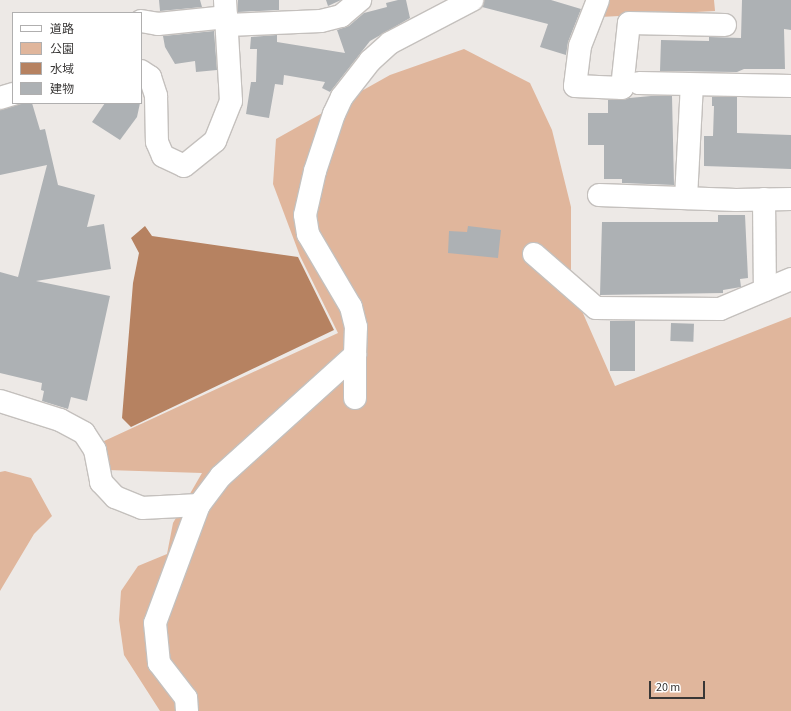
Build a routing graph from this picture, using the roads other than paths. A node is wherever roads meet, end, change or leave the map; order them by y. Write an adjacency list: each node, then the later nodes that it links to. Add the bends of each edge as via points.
1 (360, 0): 4 (street, via 341,16 321,21)
2 (472, 0): 20 (street, via 390,43 370,60 342,97 334,114 305,215 308,234 351,307 356,327)
3 (598, 0): 6 (street, via 580,46 575,86 622,88 629,23)
4 (226, 14): 5 (street, via 158,24); 7 (street, via 231,101 214,141 184,166 163,156 157,142 156,96 150,77)
5 (142, 21)
6 (726, 25)
7 (142, 72)
8 (639, 83): 9 (street)
9 (692, 85): 10 (street); 14 (street)
10 (791, 86)
11 (12, 94): 12 (street)
12 (0, 98)
13 (599, 195): 14 (street)
14 (686, 198): 16 (street)
15 (791, 198): 16 (street)
16 (764, 200): 19 (street)
17 (534, 254): 19 (street, via 596,308 720,309)
18 (791, 279): 19 (street)
19 (765, 290)
20 (355, 355): 21 (street); 23 (street, via 220,476)
21 (355, 398)
22 (0, 401): 23 (street, via 60,420 84,433 95,450 101,482 115,497 142,508)
23 (199, 505): 24 (street, via 155,623 159,663 186,698)
24 (187, 711)

